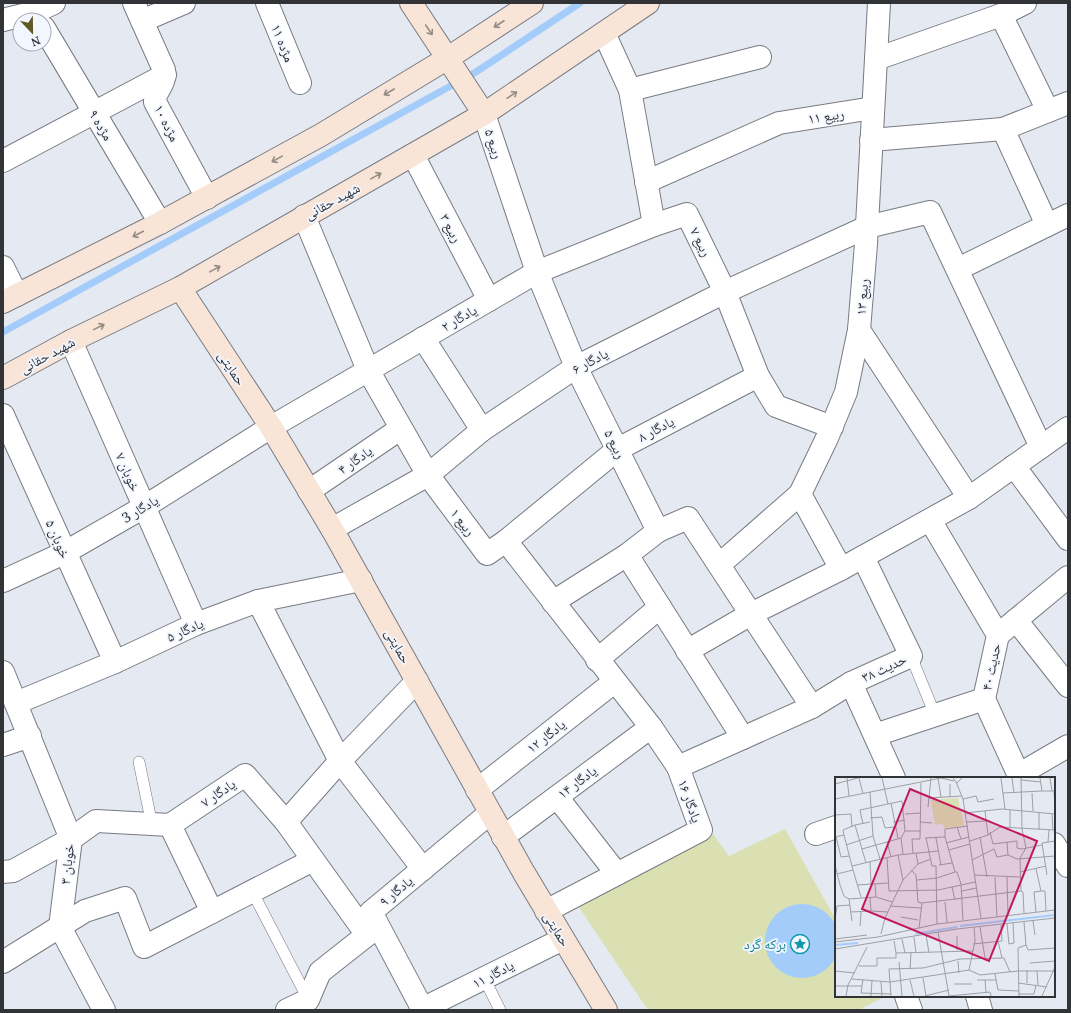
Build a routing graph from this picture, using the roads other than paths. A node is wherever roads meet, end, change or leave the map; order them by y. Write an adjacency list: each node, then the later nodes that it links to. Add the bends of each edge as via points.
1 (184, 3): 8 (street)
2 (267, 3): 16 (street, مژده ۱۱)
3 (411, 3): 13 (main road, one-way to 13)
4 (532, 3): 13 (main road, one-way to 13)
5 (648, 3): 11 (main road, شهید حقانی)
6 (879, 3): 14 (street, ربیع ۱۳)
7 (1025, 3): 9 (street)
8 (138, 12): 15 (street)
9 (1001, 15): 14 (street); 18 (street)
10 (52, 33): 20 (street, مژده ۹)
11 (604, 33): 17 (street); 21 (main road, شهید حقانی, one-way to 11)
12 (760, 57): 17 (street)
13 (448, 58): 21 (main road); 27 (main road, one-way to 27, via 321,135)
14 (876, 58): 19 (street, ربیع ۱۳)
15 (164, 75): 20 (street); 27 (street, مژده ۱۰, via 165,80 155,102)
16 (300, 83)
17 (630, 90): 26 (street)
18 (1058, 107): 22 (street)
19 (873, 108): 23 (street, ربیع ۱۳); 26 (street, ربیع ۱۱, via 779,123)
20 (94, 114): 25 (street); 30 (street, مژده ۹)
21 (484, 114): 24 (main road, شهید حقانی); 36 (street, ربیع ۵)
22 (1003, 129): 23 (street); 32 (street)
23 (871, 140): 33 (street, ربیع ۱۳)
24 (413, 155): 29 (main road, شهید حقانی, one-way to 24); 40 (street, ربیع ۳)
25 (3, 161)
26 (646, 182): 31 (street)
27 (207, 198): 30 (main road)
28 (1068, 214): 32 (street)
29 (304, 216): 37 (main road, شهید حقانی, one-way to 29); 45 (street, ربیع ۱)
30 (160, 223): 39 (main road, one-way to 39)
31 (654, 225): 36 (street, یادگار ۲); 38 (street, ربیع ۷, via 687,214)
32 (1047, 225): 35 (street)
33 (867, 227): 35 (street, یادگار ۶, via 930,212); 38 (street, یادگار ۶); 41 (street, ربیع ۱۳)
34 (3, 267): 39 (street)
35 (958, 269): 54 (street)
36 (537, 272): 40 (street, یادگار ۲); 44 (street, ربیع ۵)
37 (180, 288): 43 (main road, شهید حقانی, one-way to 37); 49 (main road, حمایتی)
38 (726, 292): 44 (street, یادگار ۶); 46 (street, ربیع ۷)
39 (10, 298)
40 (489, 300): 42 (street, یادگار ۲)
41 (859, 330): 50 (street, ربیع ۱۳, via 846,392); 60 (street)
42 (423, 338): 45 (street, یادگار ۲); 53 (street)
43 (71, 341): 47 (main road, شهید حقانی); 61 (street, خوبان ۷)
44 (576, 367): 53 (street, یادگار ۶); 55 (street, ربیع ۵)
45 (368, 370): 49 (street, یادگار ۲); 52 (street, ربیع ۱)
46 (758, 376): 50 (street, ربیع ۷, via 776,406); 55 (street, یادگار ۸)
47 (3, 378)
48 (3, 415): 67 (street, خوبان ۵)
49 (271, 427): 58 (main road, حمایتی); 61 (street, یادگار 3)
50 (832, 427): 59 (street, ربیع ۱۳)
51 (1068, 428): 54 (street)
52 (400, 429): 57 (street, ربیع ۱); 58 (street, یادگار ۴)
53 (482, 430): 57 (street, یادگار ۶)
54 (1041, 447): 56 (street)
55 (618, 449): 64 (street, ربیع ۵); 66 (street, یادگار ۸)
56 (1014, 466): 60 (street); 65 (street)
57 (428, 474): 63 (street, یادگار ۶); 66 (street, ربیع ۱, via 487,554)
58 (309, 491): 63 (main road, حمایتی)
59 (800, 494): 70 (street); 71 (street)
60 (969, 498): 62 (street)
61 (144, 507): 67 (street, یادگار 3); 80 (street, خوبان ۷)
62 (930, 520): 69 (street); 81 (street, حدیث ۴۰)
63 (332, 529): 73 (main road, حمایتی)
64 (658, 531): 68 (street); 70 (street, via 688,518)
65 (1068, 539)
66 (506, 541): 76 (street)
67 (64, 553): 74 (street, یادگار 3); 85 (street, خوبان ۵)
68 (627, 554): 76 (street); 77 (street)
69 (863, 557): 71 (street); 83 (street, حدیث ۳۸)
70 (719, 565): 78 (street)
71 (842, 569): 78 (street)
72 (1068, 577): 79 (street)
73 (361, 580): 75 (street, یادگار ۵); 87 (main road, حمایتی)
74 (3, 581)
75 (258, 600): 80 (street, یادگار ۵); 101 (street)
76 (553, 602): 84 (street)
77 (660, 607): 82 (street); 84 (street)
78 (751, 614): 82 (street); 93 (street)
79 (1016, 620): 81 (street); 90 (street)
80 (196, 624): 85 (street, یادگار ۵)
81 (998, 635): 91 (street, حدیث ۴۰)
82 (687, 650): 98 (street)
83 (912, 656): 89 (street, حدیث ۳۸); 94 (lane)
84 (597, 660): 88 (street)
85 (115, 662): 92 (street, یادگار ۵)
86 (3, 672): 92 (street, خوبان ۳)
87 (417, 681): 101 (street); 106 (main road, حمایتی)
88 (614, 682): 95 (street); 106 (street, یادگار ۱۲)
89 (851, 682): 93 (street, یادگار ۱۶); 97 (street, حدیث ۳۸)
90 (1068, 686)
91 (984, 699): 94 (street); 104 (street, حدیث ۴۰)
92 (16, 703): 96 (street, خوبان ۳)
93 (812, 707): 98 (street, یادگار ۱۶)
94 (936, 715): 97 (street)
95 (651, 727): 103 (street); 107 (street, یادگار ۱۴)
96 (30, 736): 99 (street); 112 (street, خوبان ۳)
97 (875, 736): 105 (street, حدیث ۳۸)
98 (742, 738): 103 (street, یادگار ۱۶)
99 (3, 745)
100 (1068, 746): 104 (street)
101 (340, 761): 109 (street); 116 (street)
102 (139, 762): 110 (lane)
103 (678, 767): 118 (street, یادگار ۱۶, via 701,830)
104 (1019, 776)
105 (894, 777)
106 (477, 790): 108 (main road, حمایتی)
107 (557, 797): 111 (street, یادگار ۱۴); 118 (street)
108 (490, 813): 111 (main road, حمایتی); 116 (street, یادگار ۹)
109 (286, 822): 110 (street, یادگار ۷, via 245,775); 114 (street)
110 (161, 825): 112 (street, via 96,821); 121 (street)
111 (503, 837): 120 (main road, حمایتی)
112 (71, 839): 117 (street, via 13,871); 123 (street, خوبان ۳)
113 (1055, 846): 115 (street)
114 (313, 860): 119 (street); 124 (street)
115 (1068, 866)
116 (423, 869): 122 (street, یادگار ۹)
117 (3, 872)
118 (617, 874): 120 (street, یادگار ۱۶)
119 (252, 891): 121 (street); 129 (lane)
120 (546, 911): 125 (main road, حمایتی)
121 (212, 912): 123 (street, via 144,947 124,898 85,911)
122 (371, 912): 124 (street, یادگار ۹); 133 (street)
123 (60, 927): 126 (street); 131 (street)
124 (367, 935): 129 (street, via 320,972)
125 (563, 939): 127 (street, یادگار ۱۱); 130 (main road, حمایتی)
126 (3, 962)
127 (484, 978): 133 (street, یادگار ۱۱); 134 (lane)
128 (977, 997): 135 (street)
129 (308, 1000): 132 (street)
130 (601, 1008)
131 (104, 1010)
132 (287, 1010)
133 (423, 1010)
134 (500, 1010)
135 (981, 1010)

